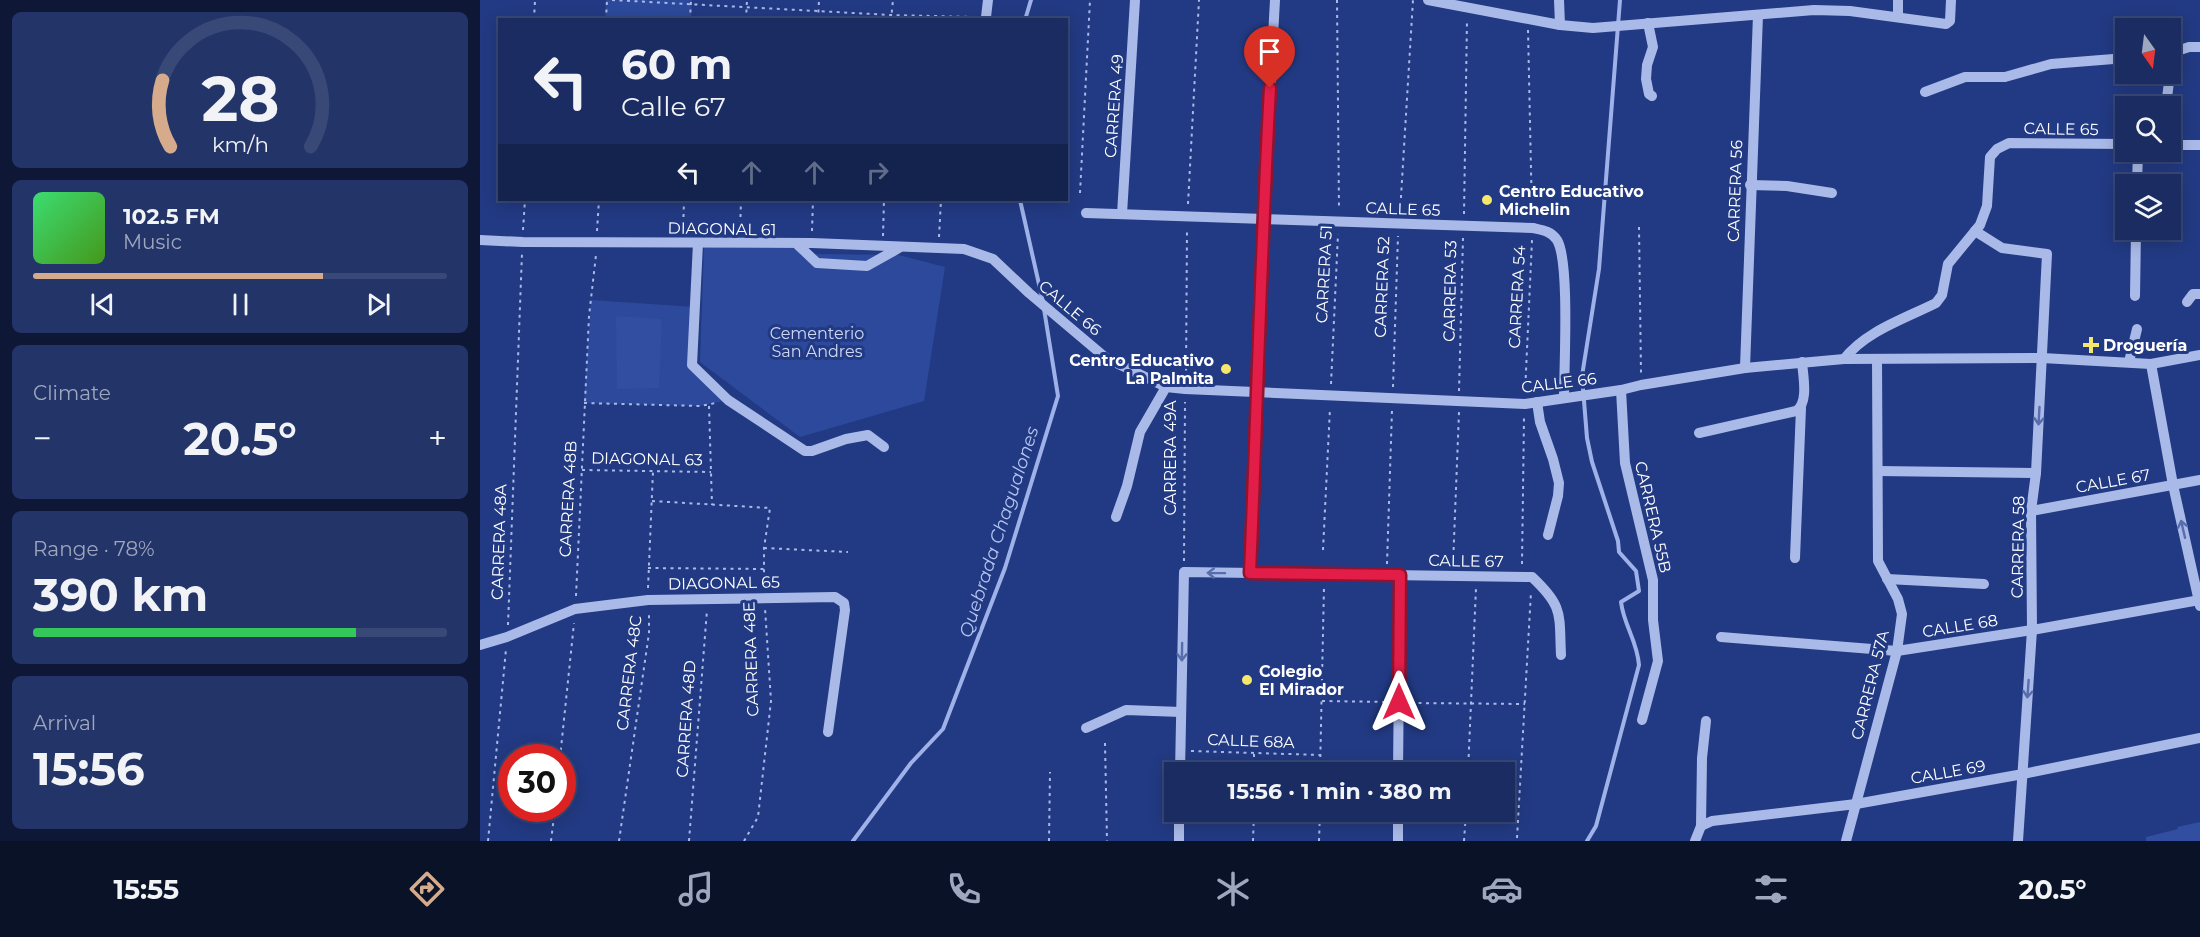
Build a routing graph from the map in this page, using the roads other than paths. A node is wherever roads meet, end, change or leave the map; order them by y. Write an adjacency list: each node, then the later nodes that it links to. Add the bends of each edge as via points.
1 (988, 0): 11 (street)
2 (1136, 0): 26 (street, CARRERA 49)
3 (1275, 0): 27 (street)
4 (1497, 0): 9 (street)
5 (1559, 0): 14 (street)
6 (1898, 0): 12 (street)
7 (1951, 0): 12 (street, via 1950,21 1946,24)
8 (1434, 1): 9 (street)
9 (1496, 12): 14 (street)
10 (1758, 15): 12 (street, via 1814,10); 13 (street); 23 (street, CARRERA 56)
11 (986, 17)
12 (1898, 17)
13 (1648, 24): 14 (street, via 1593,28); 19 (street, via 1653,47 1646,79)
14 (1560, 25)
15 (2200, 47): 16 (street)
16 (2181, 50)
17 (2115, 57): 18 (street, via 2051,64 2005,77 1965,77)
18 (1925, 92)
19 (1652, 96)
20 (2115, 144): 28 (street, CALLE 65, via 2009,143 1997,149 1990,157 1987,206)
21 (2181, 144): 22 (street)
22 (2200, 145)
23 (1750, 186): 24 (street, via 1787,186); 46 (street, CARRERA 56)
24 (1832, 193)
25 (1086, 213): 26 (street, CALLE 65)
26 (1122, 214): 27 (street, CALLE 65)
27 (1263, 219): 49 (street); 50 (street, CALLE 65, via 1533,228 1549,232 1558,242 1564,268)
28 (1975, 231): 40 (street, CARRERA 58, via 2002,248 2047,254); 41 (street, via 1948,264 1942,295 1936,303 1873,334 1854,346)
29 (480, 240): 31 (street, DIAGONAL 61)
30 (2136, 240): 36 (street)
31 (698, 243): 32 (street, DIAGONAL 61); 54 (street, via 692,365 729,400 805,452 868,435)
32 (798, 245): 33 (street, DIAGONAL 61); 33 (street, via 817,263 867,266)
33 (900, 248): 34 (street, DIAGONAL 61)
34 (964, 249): 47 (street, CALLE 66, via 993,259 1106,358)
35 (2200, 294): 37 (street, via 2193,294)
36 (2135, 296)
37 (2187, 303)
38 (2137, 329): 44 (street)
39 (2199, 352): 45 (street, CALLE 66)
40 (2043, 358): 42 (street, CALLE 66); 44 (street, CALLE 66); 56 (street, CARRERA 58, one-way to 56)
41 (1844, 359): 42 (street, CALLE 66); 43 (street, CALLE 66)
42 (1877, 359): 55 (street, CARRERA 57A)
43 (1802, 362): 46 (street, CALLE 66); 52 (street)
44 (2129, 362): 45 (street, CALLE 66)
45 (2151, 364): 58 (street)
46 (1745, 368): 48 (street, CALLE 66)
47 (1166, 387): 49 (street, CALLE 66); 60 (street, via 1140,432)
48 (1621, 390): 50 (street, CALLE 66); 74 (street, CARRERA 55B, via 1625,463 1653,580 1658,662)
49 (1258, 393): 51 (street, CALLE 66); 63 (street)
50 (1566, 398): 51 (street, CALLE 66)
51 (1537, 402): 61 (street, via 1559,483)
52 (1802, 405): 53 (street, via 1796,411); 62 (street)
53 (1700, 433)
54 (884, 447)
55 (1878, 471): 56 (street); 65 (street, CARRERA 57A, via 1878,561)
56 (2036, 473): 59 (street, CARRERA 58)
57 (2200, 480): 58 (street, CALLE 67)
58 (2173, 485): 59 (street, CALLE 67); 67 (street, one-way to 58)
59 (2031, 511): 68 (street, CARRERA 58)
60 (1116, 516)
61 (1548, 536)
62 (1795, 558)
63 (1250, 573): 64 (street, CALLE 67); 73 (street, CALLE 67, one-way to 73, via 1184,572)
64 (1400, 575): 72 (street, CALLE 67, via 1526,577 1556,603); 80 (street)
65 (1887, 579): 66 (street); 71 (street, CARRERA 57A, via 1902,614)
66 (1984, 584)
67 (2200, 602): 68 (street, CALLE 68)
68 (2032, 630): 71 (street, CALLE 68); 81 (street, CARRERA 58, one-way to 81)
69 (1721, 637): 71 (street, CALLE 68)
70 (480, 645): 77 (street, DIAGONAL 65, via 575,609 648,600 835,597 844,603 845,610)
71 (1897, 651): 82 (street, CARRERA 57A)
72 (1561, 655)
73 (1181, 712): 76 (street, via 1126,710); 79 (street)
74 (1642, 720)
75 (1706, 721): 85 (street)
76 (1086, 728)
77 (828, 732)
78 (2200, 738): 81 (street, CALLE 69)
79 (1180, 762)
80 (1398, 762)
81 (2023, 774): 82 (street, CALLE 69); 90 (street, CARRERA 58)
82 (1856, 804): 85 (street, CALLE 69, via 1712,821); 89 (street, CARRERA 57A)
83 (1179, 822): 86 (street)
84 (1398, 822): 87 (street)
85 (1701, 826): 88 (street)
86 (1179, 841)
87 (1398, 841)
88 (1695, 841)
89 (1846, 841)
90 (2018, 841)

